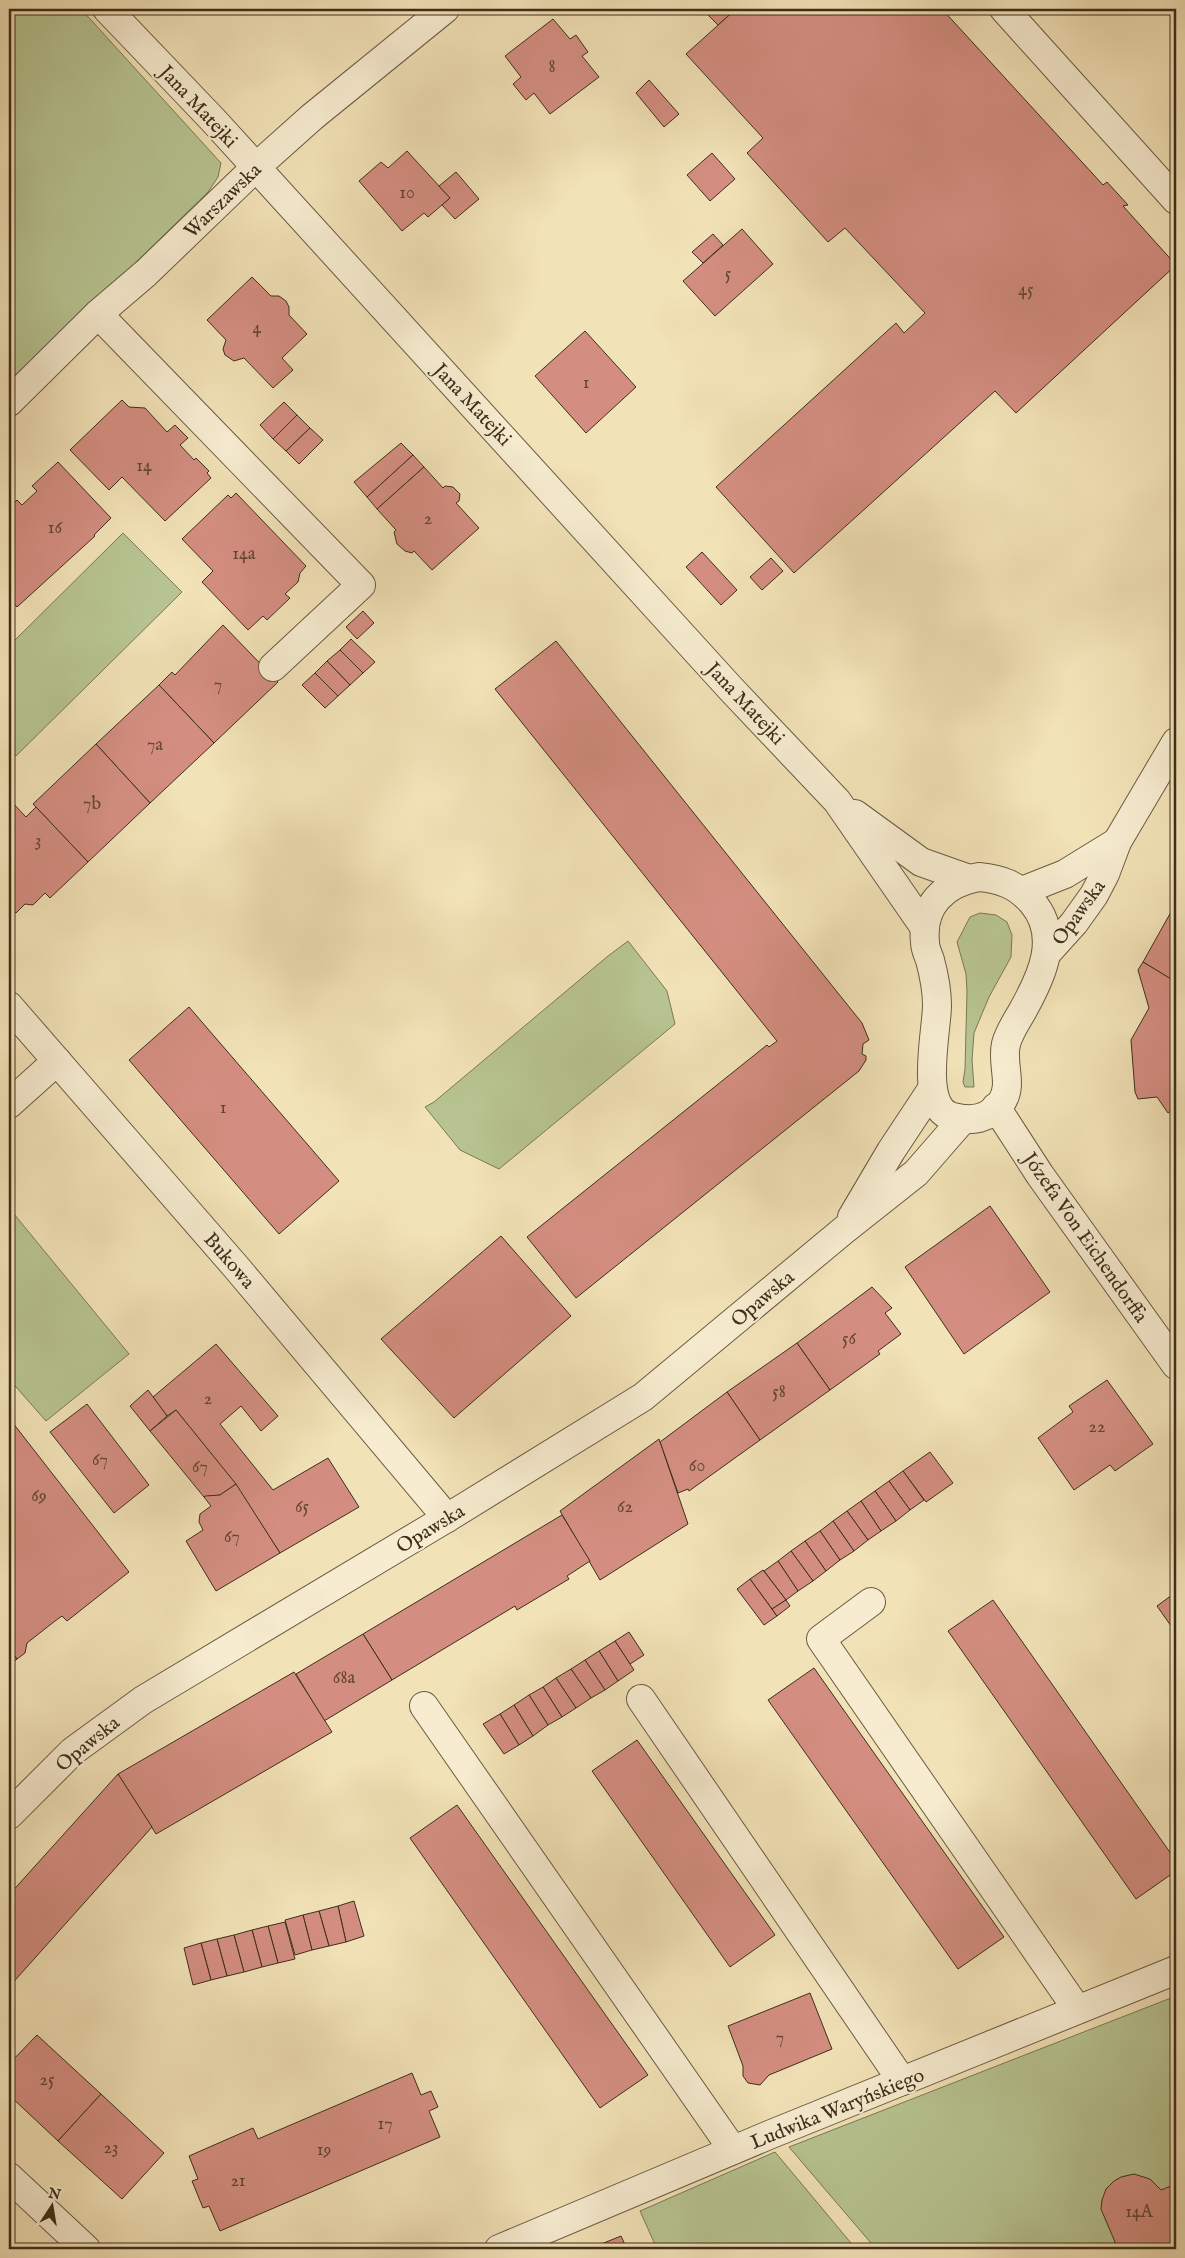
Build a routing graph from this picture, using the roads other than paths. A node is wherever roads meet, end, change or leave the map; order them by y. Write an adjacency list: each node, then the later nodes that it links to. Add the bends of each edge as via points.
1 (107, 9): 4 (street, Jana Matejki)
2 (446, 9): 4 (street, Warszawska, via 312,117)
3 (1004, 9): 5 (street)
4 (256, 167): 6 (street, Warszawska, via 146,273); 10 (street, Jana Matejki, via 731,689)
5 (1176, 200)
6 (98, 314): 7 (street, Warszawska); 8 (street, via 361,584)
7 (9, 402)
8 (273, 667)
9 (1176, 742): 11 (street, Opawska)
10 (838, 801): 12 (street, Jana Matejki, via 921,862); 14 (street, Jana Matejki)
11 (1117, 842): 13 (street, Opawska, via 1065,874); 15 (street, Opawska, via 1094,895)
12 (969, 879): 13 (street, Opawska, via 997,880); 14 (street, Opawska, via 950,886 939,897)
13 (1022, 891): 15 (street, Opawska, via 1044,923 1049,945)
14 (925, 928): 18 (street, Opawska, via 937,1007)
15 (1047, 953): 20 (street, Opawska, via 1028,1002 1006,1044 1007,1087)
16 (9, 1006): 17 (street, Bukowa)
17 (57, 1061): 19 (street); 24 (street, Bukowa, via 236,1266)
18 (932, 1089): 21 (street, Opawska, via 934,1099 944,1113); 22 (street, Opawska)
19 (9, 1104)
20 (996, 1107): 21 (street, via 979,1118); 23 (street, Józefa Von Eichendorffa, via 1040,1175)
21 (963, 1119): 22 (street, Opawska, via 916,1173)
22 (844, 1230): 24 (street, Opawska, via 643,1397)
23 (1176, 1365)
24 (447, 1518): 28 (street, Opawska, via 143,1700 73,1751)
25 (871, 1602): 30 (street, via 821,1639)
26 (641, 1699): 31 (street)
27 (424, 1706): 32 (street)
28 (9, 1815)
29 (1176, 1970): 30 (street, Ludwika Waryńskiego)
30 (1078, 2009): 31 (street, Ludwika Waryńskiego)
31 (902, 2081): 32 (street, Ludwika Waryńskiego)
32 (733, 2150): 34 (street, Ludwika Waryńskiego)
33 (9, 2177): 35 (street)
34 (510, 2244)
35 (86, 2249)

